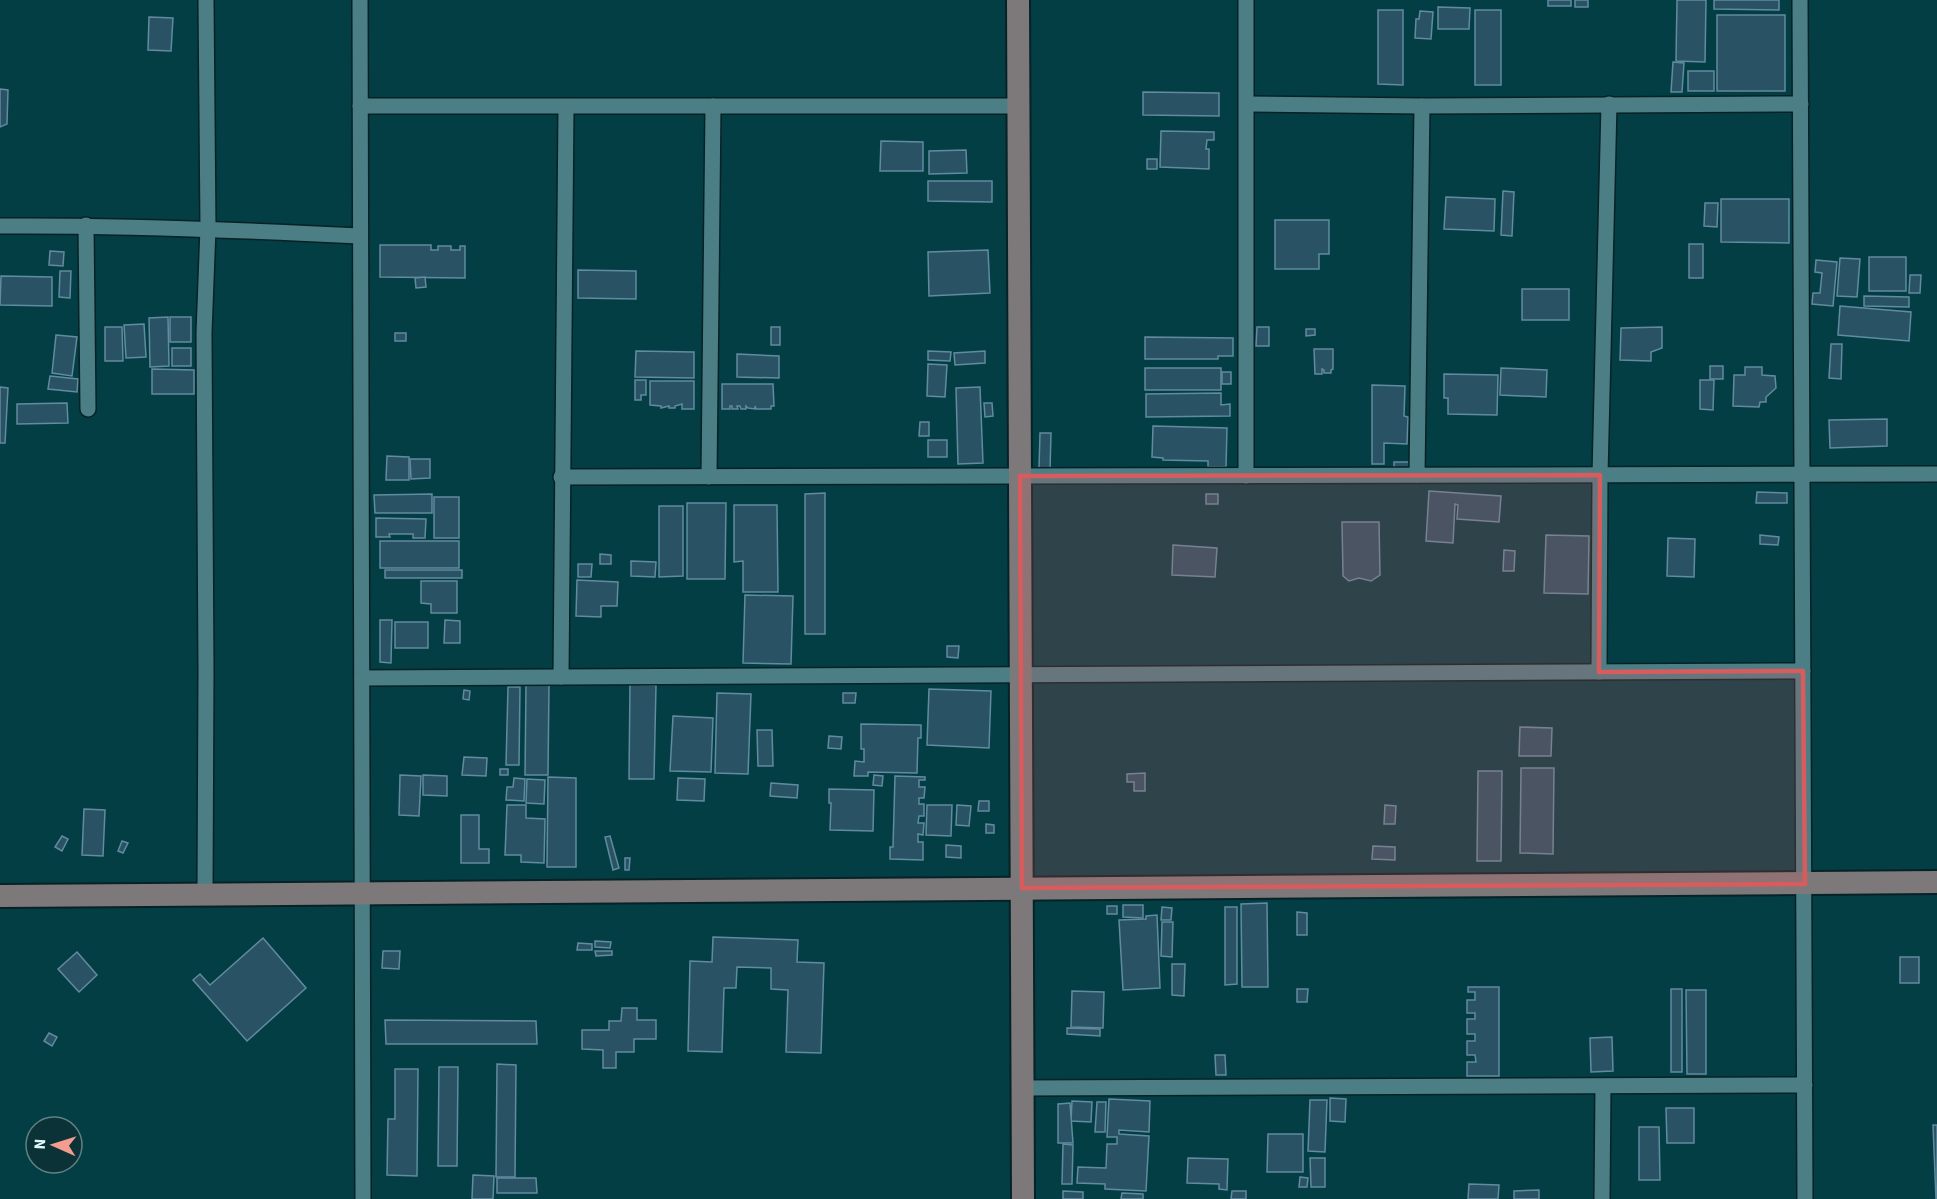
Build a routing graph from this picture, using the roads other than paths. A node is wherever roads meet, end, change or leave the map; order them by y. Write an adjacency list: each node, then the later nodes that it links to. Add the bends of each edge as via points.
1 (206, 0): 16 (street)
2 (360, 0): 9 (street)
3 (1018, 0): 11 (street)
4 (1246, 0): 6 (street)
5 (1800, 0): 8 (street)
6 (1248, 104): 12 (street); 24 (street)
7 (1609, 104): 8 (street); 12 (street); 21 (street)
8 (1801, 104): 22 (street)
9 (360, 106): 13 (street); 17 (street)
10 (713, 106): 11 (street); 13 (street); 26 (street)
11 (1018, 106): 23 (street)
12 (1422, 106): 20 (street)
13 (566, 107): 25 (street)
14 (86, 225): 15 (street); 16 (street); 18 (street)
15 (0, 226)
16 (208, 228): 17 (street); 36 (street, via 204,333)
17 (360, 236): 31 (street)
18 (88, 409)
19 (1937, 474): 22 (street)
20 (1417, 475): 21 (street); 24 (street)
21 (1600, 475): 22 (street); 28 (street)
22 (1803, 475): 27 (street)
23 (1020, 476): 24 (street); 26 (street); 29 (street)
24 (1246, 476)
25 (561, 477): 26 (street); 30 (street)
26 (709, 477)
27 (1803, 671): 28 (street); 33 (street)
28 (1599, 672): 29 (street)
29 (1021, 675): 30 (street); 34 (street)
30 (561, 677): 31 (street)
31 (362, 678): 35 (street)
32 (1937, 882): 33 (street)
33 (1804, 884): 34 (street); 38 (street)
34 (1022, 888): 35 (street); 40 (street)
35 (363, 892): 36 (street); 41 (street)
36 (205, 893): 37 (street)
37 (0, 896)
38 (1805, 1085): 39 (street); 44 (street)
39 (1603, 1087): 40 (street); 43 (street)
40 (1023, 1088): 42 (street)
41 (363, 1199)
42 (1023, 1199)
43 (1602, 1199)
44 (1805, 1199)

